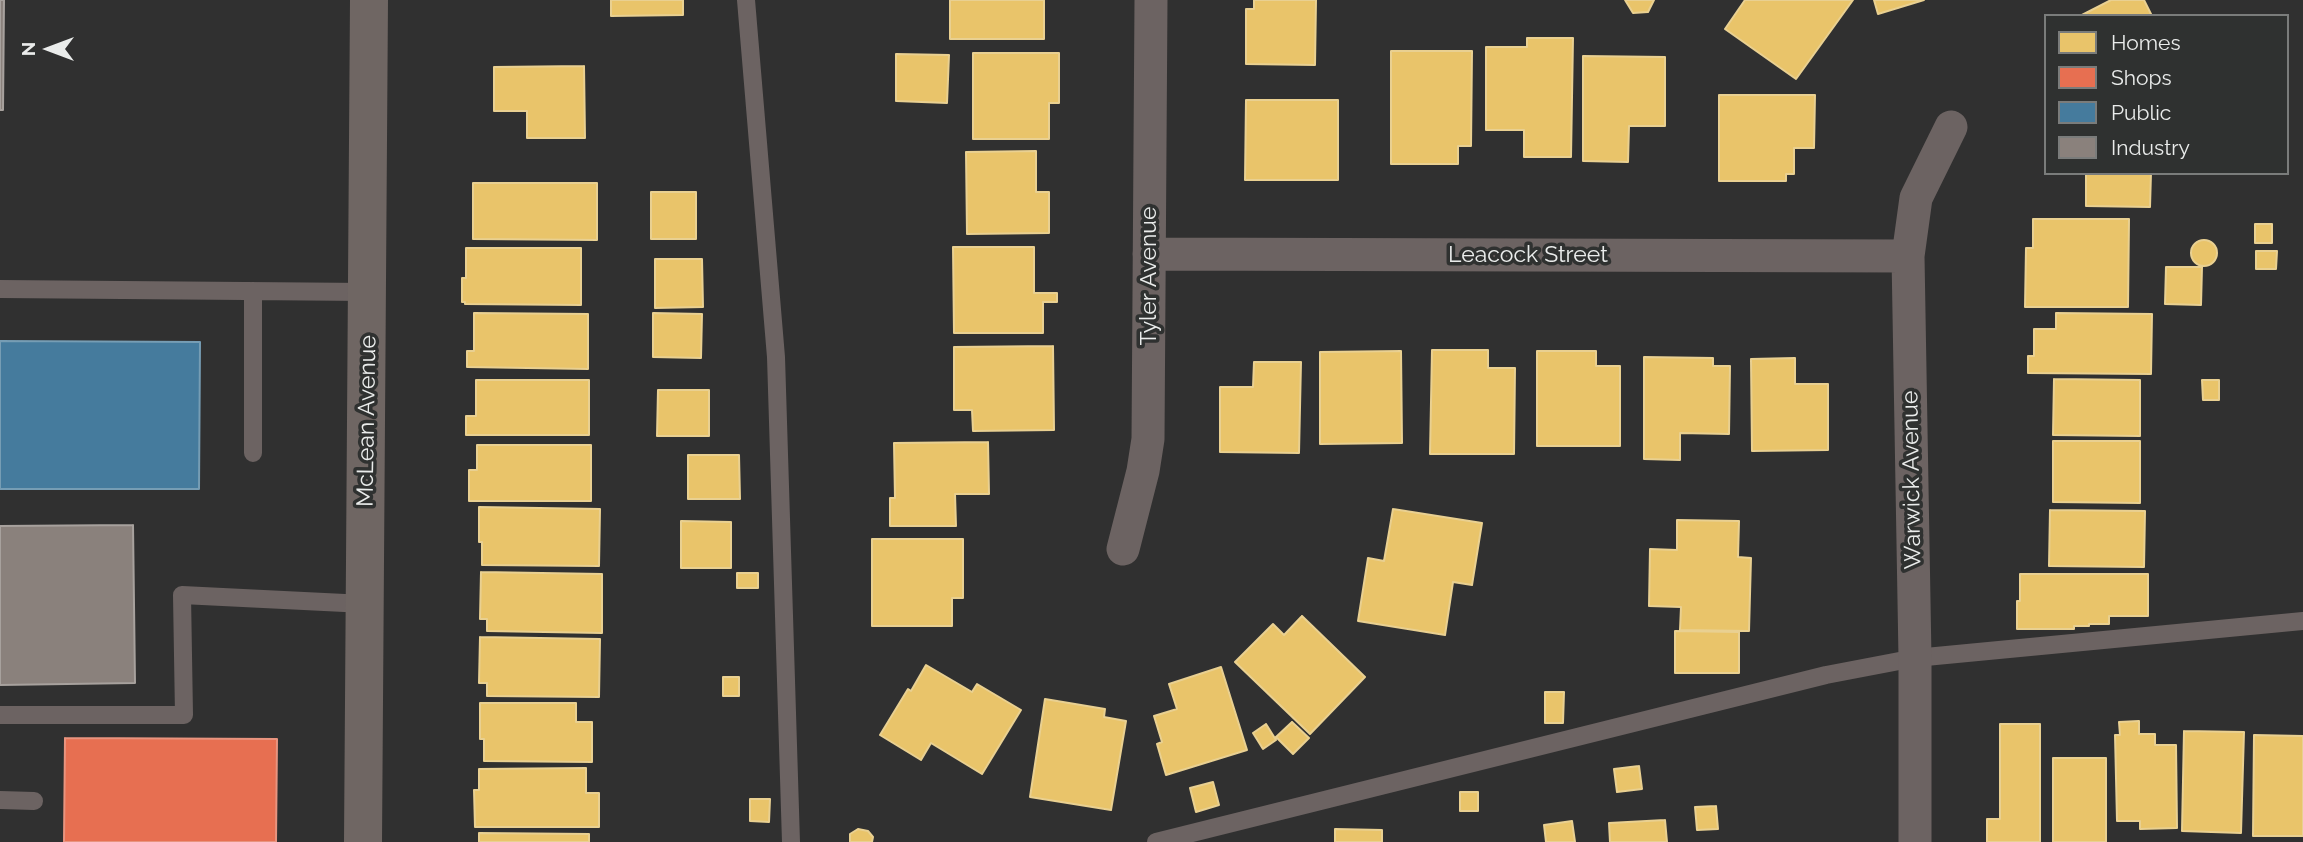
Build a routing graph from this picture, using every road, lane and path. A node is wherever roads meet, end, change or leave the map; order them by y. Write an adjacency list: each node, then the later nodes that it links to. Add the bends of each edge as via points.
1 (369, 0): 9 (main road, McLean Avenue)
2 (746, 0): 20 (lane, via 776,357)
3 (1150, 0): 5 (street, Tyler Avenue)
4 (1951, 127): 6 (street, Warwick Avenue, via 1916,198)
5 (1149, 254): 6 (street, Leacock Street); 11 (street, Tyler Avenue, via 1148,439)
6 (1908, 256): 14 (street, Warwick Avenue)
7 (0, 289): 8 (lane)
8 (253, 291): 9 (lane); 10 (lane)
9 (368, 292): 12 (main road, McLean Avenue)
10 (253, 453)
11 (1123, 549)
12 (365, 604): 15 (lane, via 182,595 184,715); 19 (main road, McLean Avenue)
13 (2303, 621): 14 (lane)
14 (1915, 658): 18 (lane, via 1826,675); 21 (street, Warwick Avenue)
15 (0, 715)
16 (0, 800): 17 (lane)
17 (34, 801)
18 (1163, 841)
19 (363, 842)
20 (791, 842)
21 (1915, 842)

